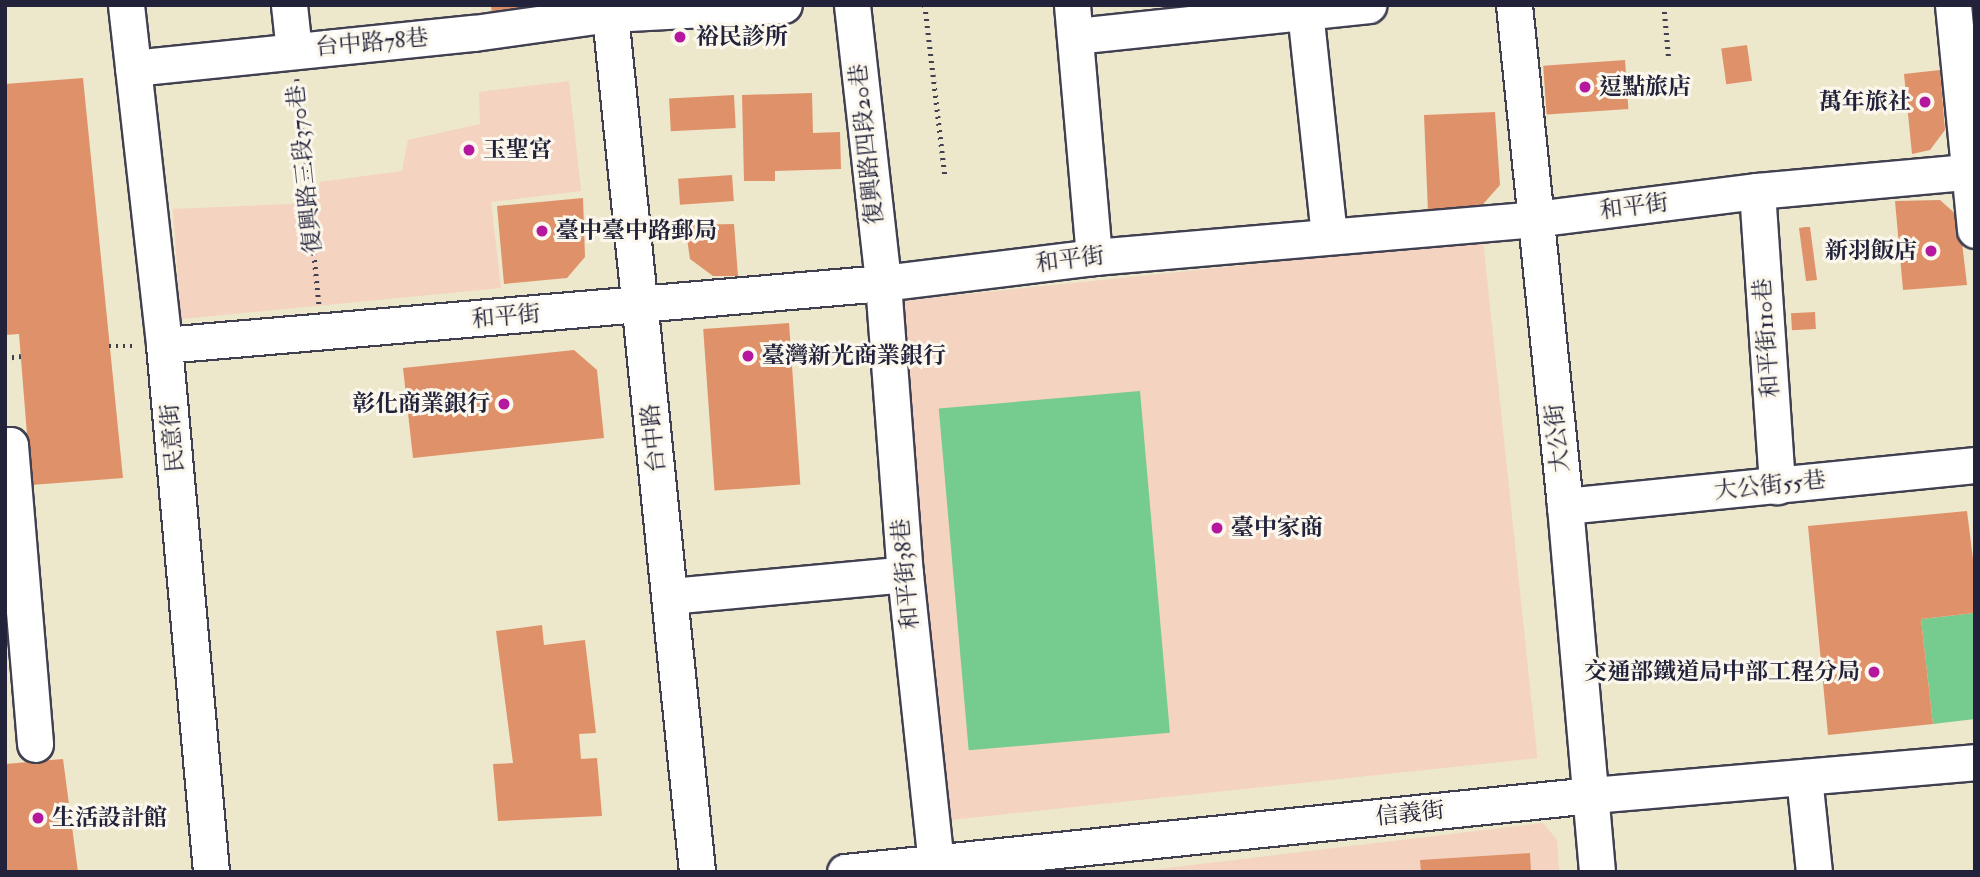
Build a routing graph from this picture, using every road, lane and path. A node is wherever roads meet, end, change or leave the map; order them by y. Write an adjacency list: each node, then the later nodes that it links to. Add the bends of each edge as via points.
1 (127, 5): 15 (street, 民意街)
2 (289, 5): 13 (street)
3 (784, 5): 11 (street, 台中路78巷)
4 (852, 5): 23 (street, 復興路四段20巷)
5 (925, 5): 17 (path)
6 (1368, 5): 10 (street)
7 (1514, 5): 19 (street, 大公街)
8 (1664, 5): 14 (path)
9 (1953, 5): 16 (street)
10 (1297, 9): 12 (street); 21 (street)
11 (610, 10): 13 (street, 台中路78巷, via 474,33); 24 (street, 台中路)
12 (1074, 21): 22 (street)
13 (294, 51): 15 (street, 台中路78巷); 25 (path, 復興路三段370巷)
14 (1669, 60)
15 (133, 68): 26 (street, 民意街)
16 (1972, 171): 18 (street, 和平街); 20 (street)
17 (945, 176)
18 (1758, 191): 19 (street, 和平街); 31 (street, 和平街110巷)
19 (1535, 219): 21 (street, 和平街); 32 (street, 大公街)
20 (1975, 230)
21 (1329, 236): 22 (street, 和平街)
22 (1094, 257): 23 (street, 和平街)
23 (883, 283): 24 (street, 和平街); 33 (street, 和平街38巷)
24 (640, 305): 25 (street, 和平街); 34 (street, 台中路)
25 (321, 332): 26 (street, 和平街)
26 (164, 345): 40 (street, 民意街)
27 (21, 356): 28 (path)
28 (5, 358)
29 (5, 446): 35 (street, via 10,445)
30 (1975, 465): 31 (street, 大公街55巷)
31 (1777, 486): 32 (street, 大公街55巷)
32 (1565, 506): 38 (street, 大公街)
33 (905, 574): 34 (street); 39 (street, 和平街38巷)
34 (670, 596): 41 (street, 台中路)
35 (35, 744)
36 (1975, 762): 37 (street, 信義街)
37 (1804, 777): 38 (street, 信義街); 44 (street)
38 (1592, 795): 39 (street, 信義街); 43 (street, 大公街)
39 (936, 864): 42 (street, 信義街)
40 (212, 872)
41 (697, 872)
42 (845, 872)
43 (1597, 872)
44 (1814, 872)

